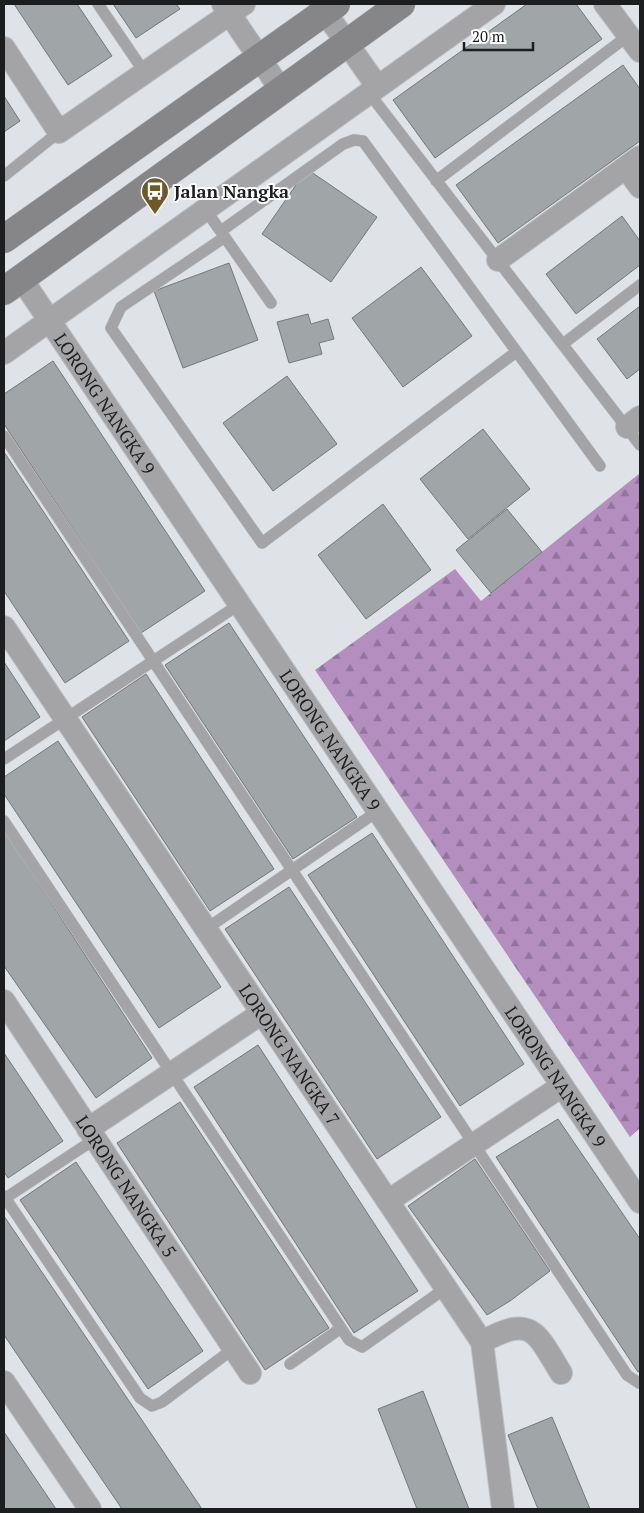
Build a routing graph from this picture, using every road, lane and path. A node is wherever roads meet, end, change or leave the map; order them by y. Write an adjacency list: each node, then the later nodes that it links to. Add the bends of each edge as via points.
1 (98, 4): 11 (lane)
2 (401, 4): 7 (street)
3 (494, 4): 13 (street)
4 (605, 4): 8 (street)
5 (232, 7): 10 (street); 11 (street)
6 (330, 8): 7 (street); 10 (street)
7 (347, 43): 12 (street); 13 (street)
8 (634, 43): 17 (lane)
9 (4, 48): 14 (street)
10 (259, 58): 12 (street); 21 (street)
11 (145, 73): 14 (street)
12 (281, 90): 23 (street)
13 (373, 90): 17 (lane); 19 (street)
14 (59, 132): 16 (lane)
15 (633, 162): 18 (street); 22 (street)
16 (4, 176)
17 (436, 181): 22 (lane)
18 (640, 186)
19 (205, 209): 20 (lane); 26 (street)
20 (223, 234): 25 (lane); 29 (lane, via 343,144 354,140 363,142); 29 (lane, via 121,307 111,328 262,543)
21 (4, 239)
22 (498, 260): 27 (lane)
23 (13, 284): 26 (street, LORONG NANGKA 9)
24 (640, 285): 27 (lane)
25 (271, 303)
26 (49, 319): 28 (street); 34 (street, LORONG NANGKA 9)
27 (563, 344): 30 (lane)
28 (4, 352)
29 (516, 352): 33 (lane)
30 (633, 422): 32 (lane)
31 (4, 436): 36 (lane)
32 (640, 445)
33 (600, 466)
34 (240, 604): 36 (lane); 39 (street, LORONG NANGKA 9)
35 (4, 626): 37 (street, LORONG NANGKA 7)
36 (152, 662): 37 (lane); 41 (lane)
37 (65, 719): 38 (lane); 42 (street, LORONG NANGKA 7)
38 (4, 759)
39 (378, 811): 41 (lane); 46 (street, LORONG NANGKA 9)
40 (4, 821): 45 (lane)
41 (292, 871): 42 (lane); 48 (lane)
42 (206, 929): 44 (street, LORONG NANGKA 7)
43 (4, 1001): 47 (street, LORONG NANGKA 5)
44 (262, 1013): 45 (street); 50 (street, LORONG NANGKA 7)
45 (171, 1074): 47 (street); 53 (lane)
46 (562, 1086): 48 (street); 51 (street, LORONG NANGKA 9)
47 (91, 1134): 49 (lane); 55 (street, LORONG NANGKA 5)
48 (475, 1144): 50 (street); 60 (lane, via 627,1375)
49 (4, 1198): 55 (lane, via 140,1398 152,1406)
50 (388, 1200): 52 (street, LORONG NANGKA 7)
51 (640, 1202)
52 (446, 1288): 53 (lane, via 362,1347 349,1340); 54 (street, LORONG NANGKA 7)
53 (341, 1328): 56 (lane)
54 (482, 1342): 58 (street, via 497,1333 519,1327 535,1333); 62 (street, LORONG NANGKA 7)
55 (234, 1349): 57 (street, LORONG NANGKA 5)
56 (290, 1364)
57 (250, 1373)
58 (561, 1373)
59 (4, 1382): 61 (street)
60 (638, 1383)
61 (90, 1509)
62 (503, 1509)

